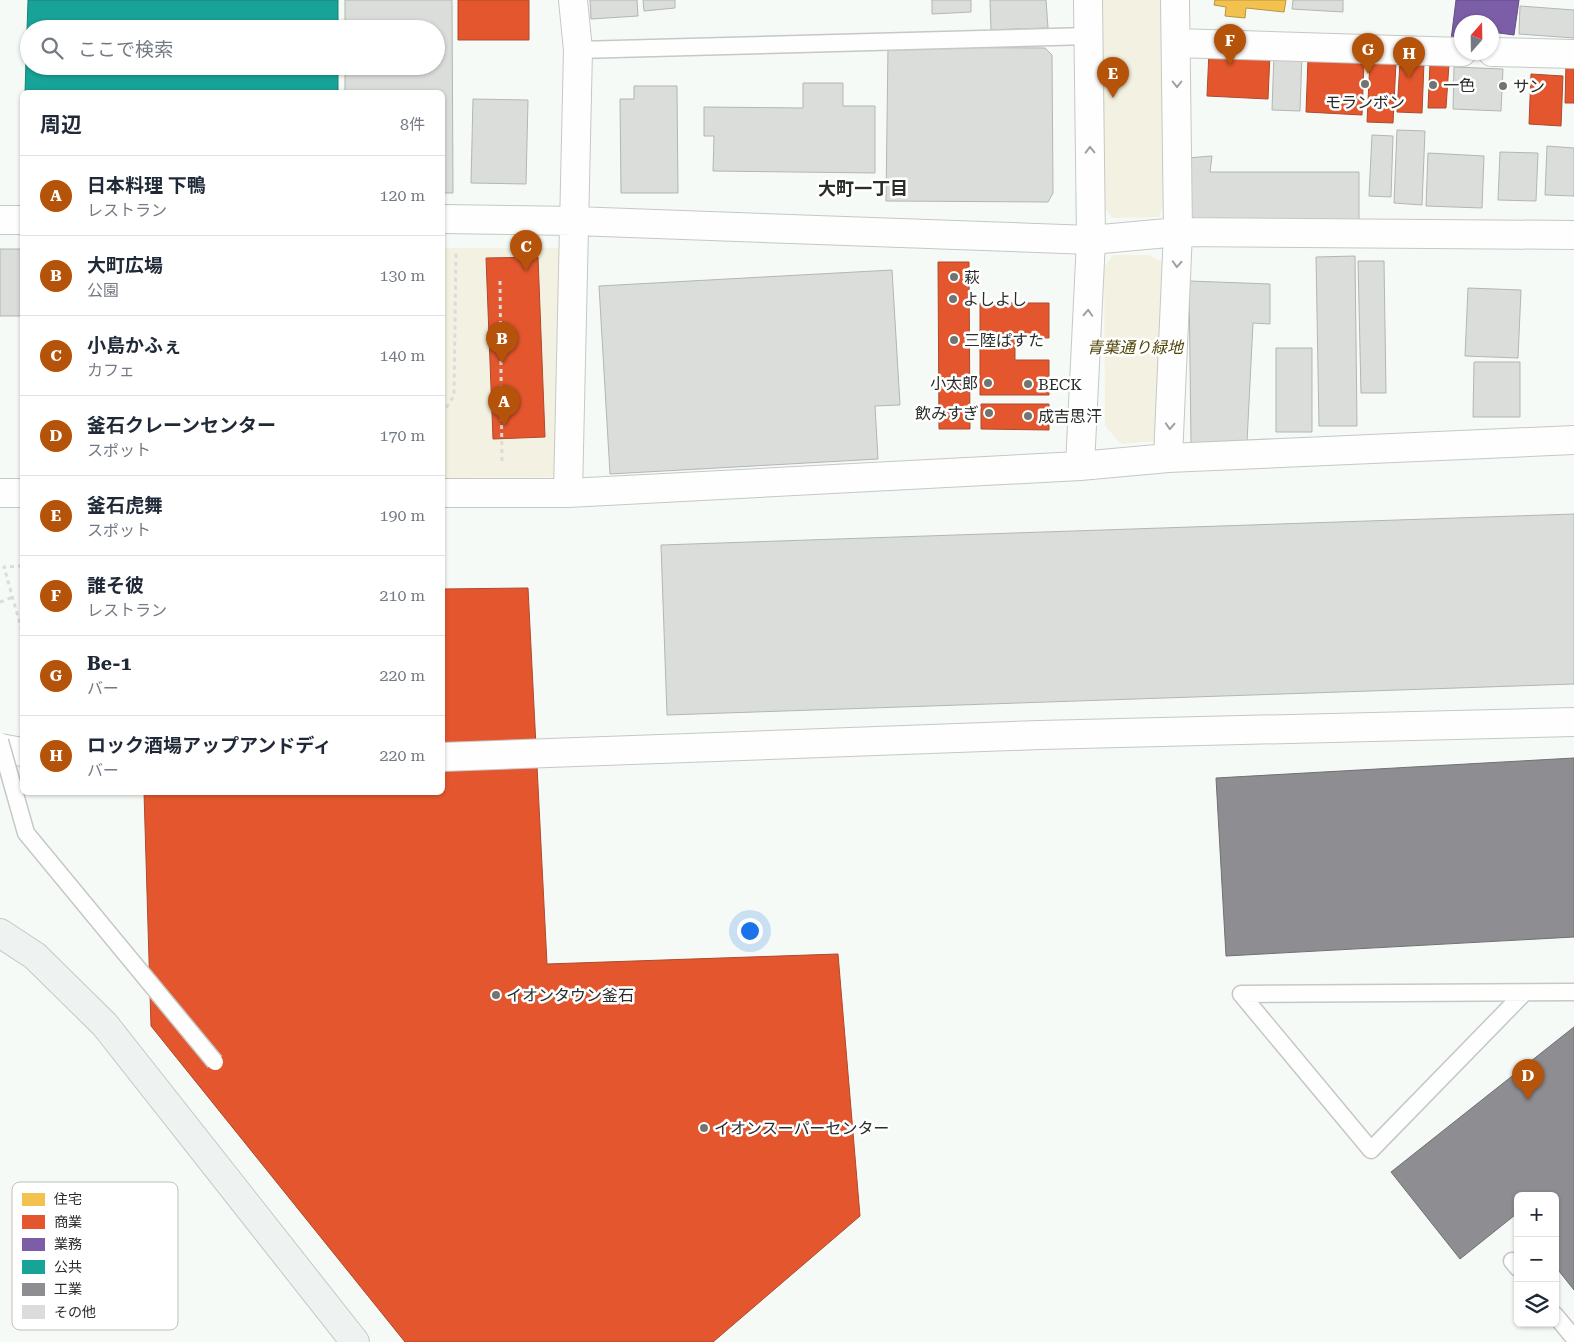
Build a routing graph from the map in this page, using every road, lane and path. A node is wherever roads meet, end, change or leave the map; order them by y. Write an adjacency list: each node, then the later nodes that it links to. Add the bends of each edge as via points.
1 (574, 0): 6 (street)
2 (1088, 0): 4 (street)
3 (1175, 0): 5 (street)
4 (1089, 36): 6 (lane); 16 (street, one-way to 4)
5 (1177, 43): 7 (street); 14 (street, one-way to 14)
6 (578, 50): 13 (street)
7 (1454, 52)
8 (1499, 52): 9 (street)
9 (1574, 54)
10 (450, 219): 13 (street); 18 (path, via 454,396)
11 (0, 220): 12 (street)
12 (20, 220)
13 (576, 221): 16 (street); 26 (street)
14 (1178, 232): 15 (street); 16 (street); 20 (street, one-way to 20)
15 (1574, 235)
16 (1092, 240): 21 (street, one-way to 16)
17 (500, 281): 22 (path)
18 (445, 410)
19 (1574, 440): 20 (street)
20 (1168, 458): 21 (street)
21 (1080, 466): 26 (street)
22 (502, 468)
23 (0, 493): 24 (street)
24 (20, 493)
25 (445, 493): 26 (street)
26 (568, 493)
27 (20, 566): 28 (path, via 4,566)
28 (13, 597): 29 (path); 30 (path)
29 (0, 602)
30 (20, 623)
31 (1574, 722): 35 (street, via 1040,735)
32 (0, 741): 39 (lane, bridge, via 26,833)
33 (0, 748): 34 (street)
34 (20, 752)
35 (445, 757)
36 (0, 934): 42 (street, via 35,956 105,1025)
37 (1524, 992): 37 (lane, via 1456,993 1241,994 1371,1150); 38 (lane)
38 (1574, 992)
39 (215, 1062)
40 (1559, 1320): 41 (lane)
41 (1574, 1338)
42 (355, 1342)

